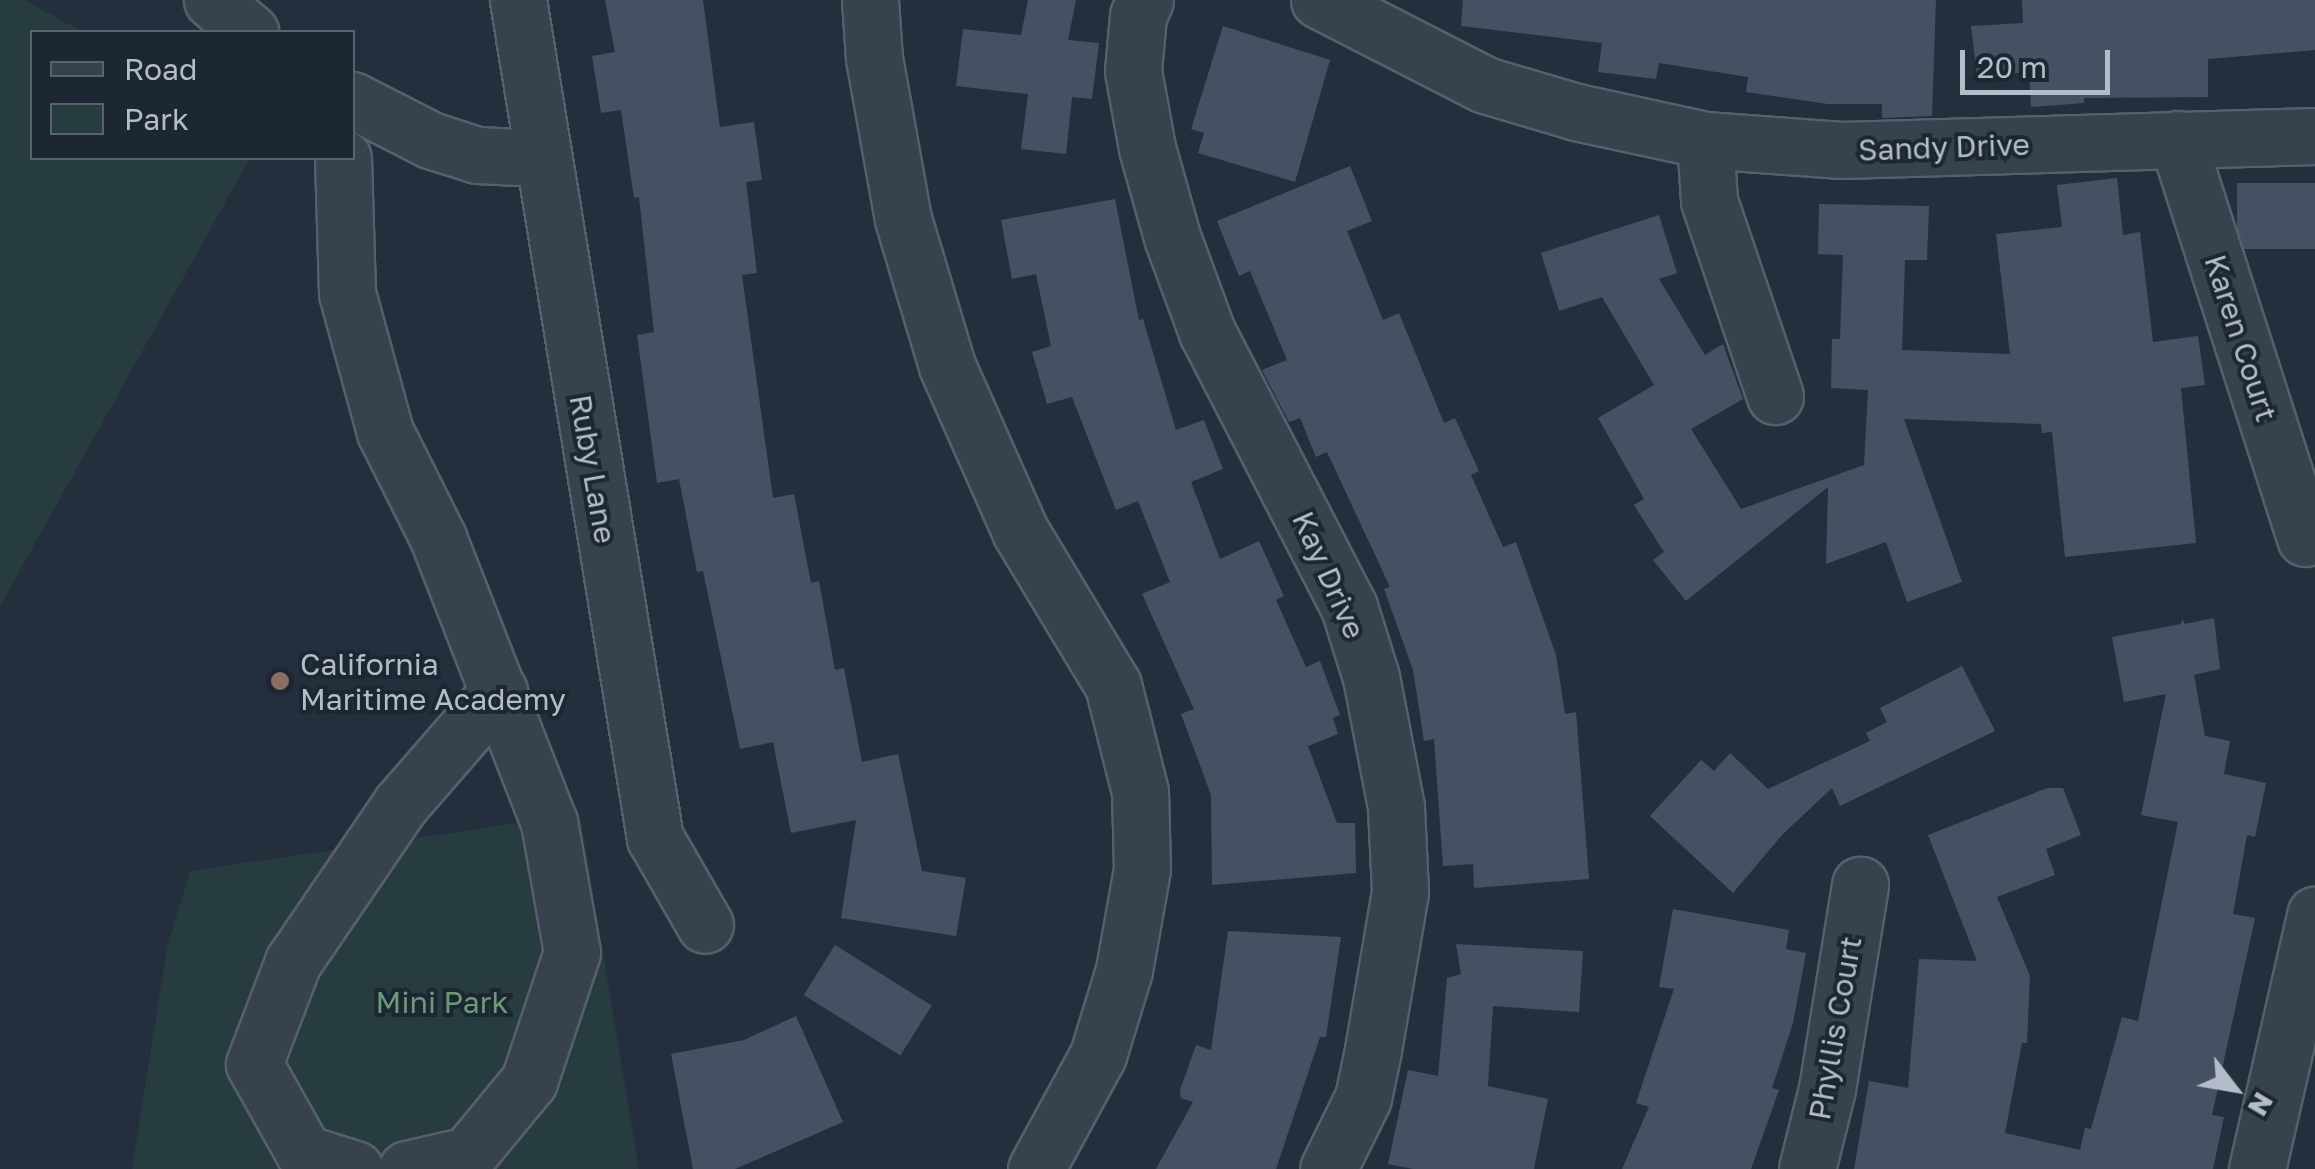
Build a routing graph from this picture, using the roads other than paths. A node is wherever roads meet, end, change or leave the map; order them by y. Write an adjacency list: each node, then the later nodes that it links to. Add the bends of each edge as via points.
1 (212, 0): 6 (street)
2 (518, 0): 11 (street, Ruby Lane)
3 (870, 0): 21 (street, via 903,219 947,366 1020,531 1113,686 1140,792 1142,870 1124,970 1098,1055)
4 (1145, 0): 22 (street, Kay Drive, via 1132,70 1172,237 1208,332 1349,607 1372,678 1396,807 1400,892 1363,1098)
5 (1319, 0): 10 (street, Sandy Drive, via 1485,85)
6 (248, 30)
7 (359, 117): 11 (street, via 477,155)
8 (2315, 136): 9 (street, Sandy Drive)
9 (2177, 139): 10 (street, Sandy Drive, via 1842,150); 14 (street, Karen Court)
10 (1705, 140): 13 (street, via 1708,202)
11 (540, 158): 18 (street, Ruby Lane, via 655,838)
12 (343, 160): 15 (street, via 347,293 385,432 438,538)
13 (1775, 396)
14 (2305, 538)
15 (499, 691): 19 (street, via 400,805 293,962 254,1064 304,1153); 20 (street, via 549,822 572,952 529,1081 468,1155)
16 (1860, 885): 23 (street, Phyllis Court)
17 (2315, 916): 24 (street)
18 (705, 924)
19 (355, 1169)
20 (407, 1169)
21 (1036, 1169)
22 (1328, 1169)
23 (1807, 1169)
24 (2257, 1169)

